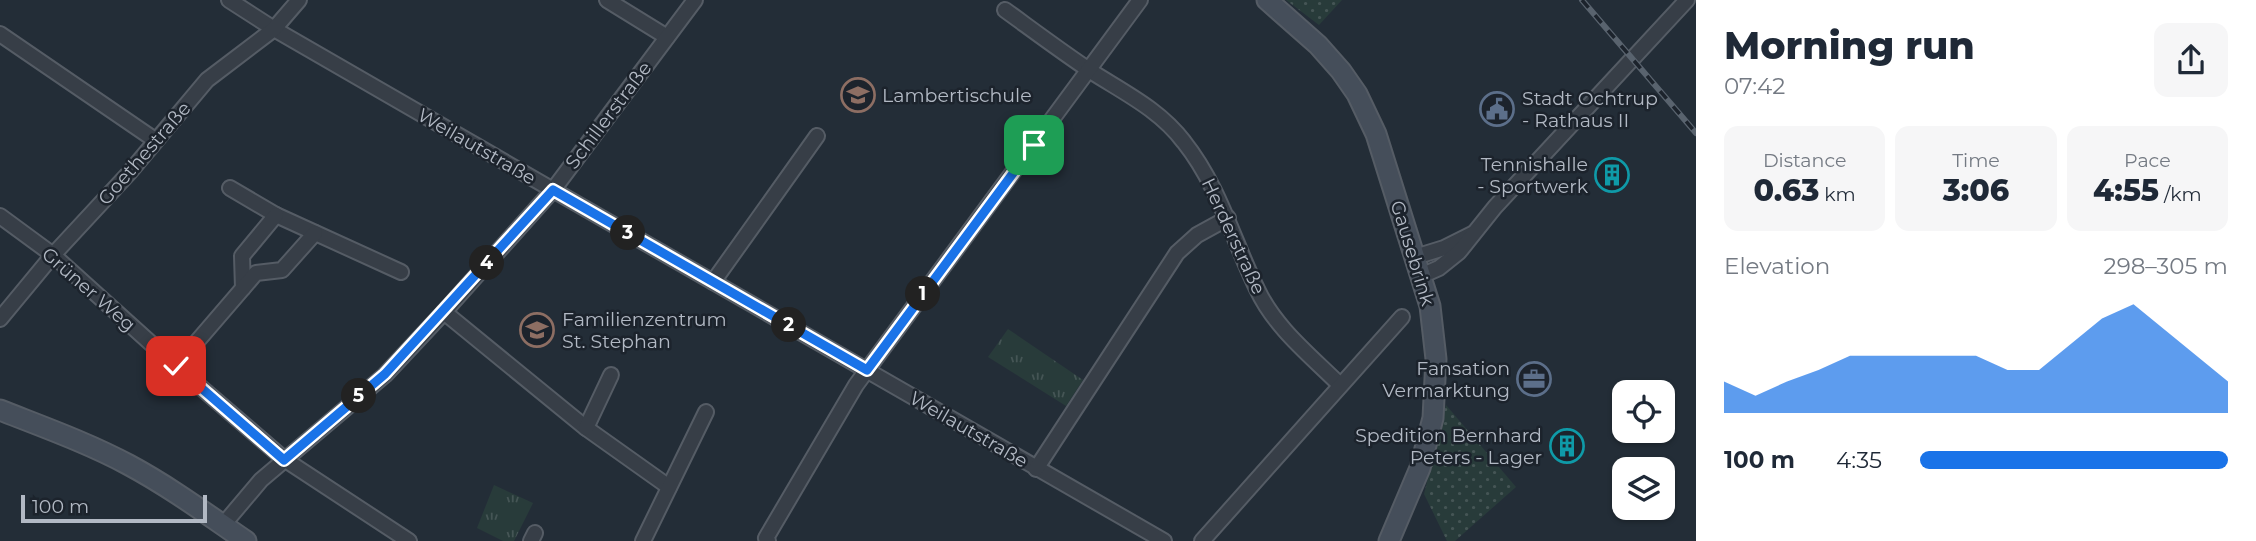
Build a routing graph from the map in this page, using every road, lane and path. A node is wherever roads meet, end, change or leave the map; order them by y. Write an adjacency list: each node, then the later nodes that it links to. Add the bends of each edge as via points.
1 (229, 0): 9 (street, Weilautstraße)
2 (299, 0): 9 (street, Goethestraße)
3 (607, 0): 11 (street)
4 (695, 0): 11 (street, Schillerstraße)
5 (1140, 0): 12 (street)
6 (1267, 0): 22 (main road, Gausebrink, via 1318,45 1357,94 1376,134)
7 (1687, 0): 22 (street, via 1472,234)
8 (1005, 10): 12 (street, Herderstraße)
9 (274, 29): 14 (street, Goethestraße, via 207,80); 16 (street, Weilautstraße)
10 (0, 34): 14 (street)
11 (667, 37): 16 (street, Schillerstraße)
12 (1089, 70): 19 (street, Herderstraße, via 1161,116 1204,171); 30 (street)
13 (817, 136): 24 (street)
14 (155, 140): 21 (street, Goethestraße)
15 (230, 188): 17 (street)
16 (553, 190): 24 (street, Weilautstraße); 26 (street, Schillerstraße)
17 (276, 215): 20 (street); 25 (street, via 242,256)
18 (0, 216): 21 (street, Grüner Weg)
19 (1228, 218): 32 (street, Herderstraße, via 1258,291 1282,328); 37 (street, via 1177,253)
20 (315, 233): 23 (street); 25 (street, via 282,270 256,273)
21 (54, 255): 28 (street, Goethestraße); 29 (street, Grüner Weg)
22 (1418, 267): 46 (main road, Gausebrink, via 1434,330 1433,418 1420,468)
23 (401, 272)
24 (713, 282): 30 (street, Weilautstraße)
25 (243, 288): 29 (street)
26 (444, 312): 35 (street); 36 (street, Schillerstraße, via 385,374)
27 (1402, 317): 32 (street)
28 (0, 319)
29 (176, 366): 36 (street, Grüner Weg)
30 (867, 370): 37 (street, Weilautstraße); 43 (street, via 765,538)
31 (611, 375): 35 (street)
32 (1340, 385): 45 (street)
33 (706, 412): 38 (street)
34 (2, 415): 39 (main road, via 127,464)
35 (586, 428): 38 (street)
36 (284, 460): 39 (street, Schillerstraße); 41 (street, Grüner Weg)
37 (1036, 469): 44 (street, Weilautstraße)
38 (669, 487): 42 (street)
39 (223, 525): 40 (main road)
40 (246, 541)
41 (409, 541)
42 (643, 541)
43 (768, 541)
44 (1164, 541)
45 (1202, 541)
46 (1389, 541)

